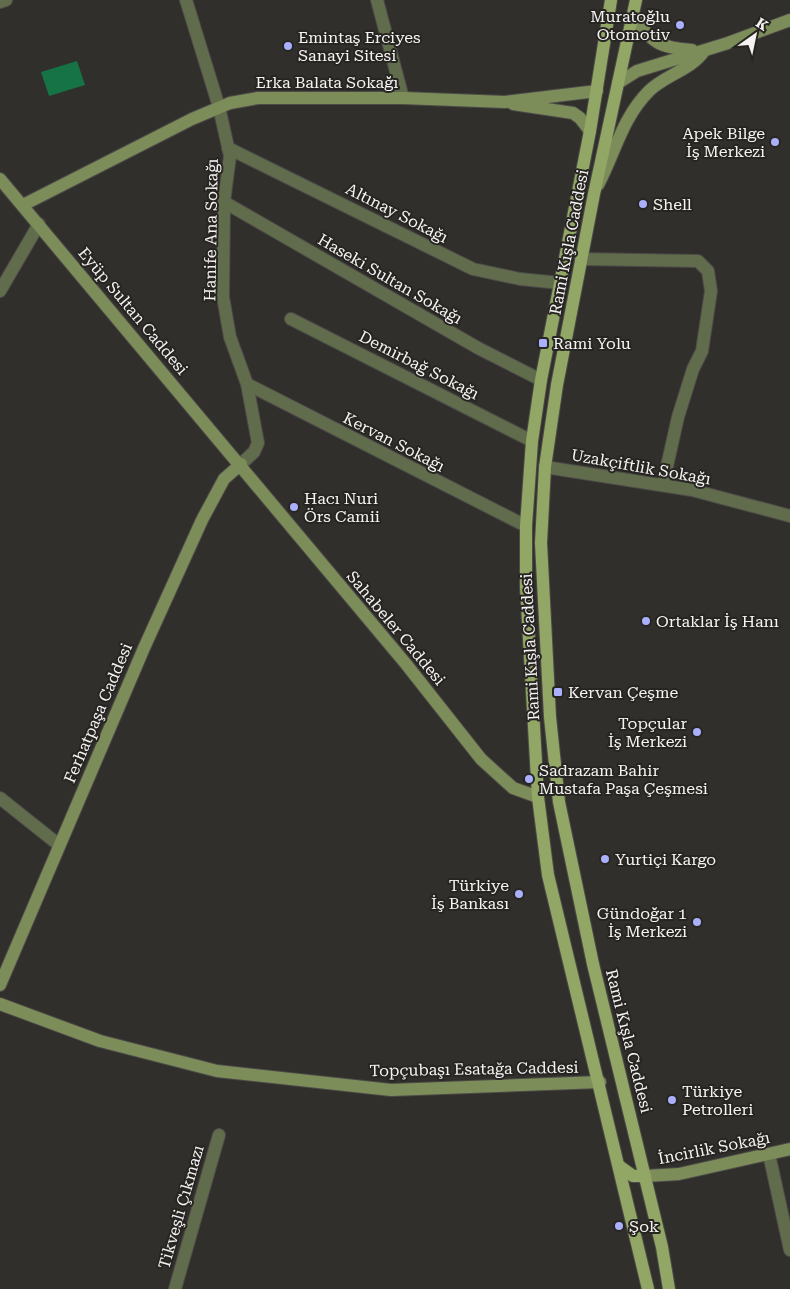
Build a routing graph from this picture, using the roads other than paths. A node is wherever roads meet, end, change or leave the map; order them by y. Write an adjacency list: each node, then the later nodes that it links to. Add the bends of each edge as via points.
1 (6, 0): 6 (street)
2 (186, 0): 14 (street, Hanife Ana Sokağı)
3 (377, 0): 12 (street)
4 (611, 0): 11 (main road, Rami Kışla Caddesi)
5 (636, 0): 7 (main road, Rami Kışla Caddesi)
6 (0, 2)
7 (634, 15): 9 (main road, via 646,35 655,42 674,49); 10 (main road, Rami Kışla Caddesi)
8 (790, 20): 9 (main road)
9 (704, 51): 10 (main road, via 637,71); 18 (main road, via 699,59 658,84 642,98 622,130)
10 (618, 83): 11 (main road); 18 (main road, Rami Kışla Caddesi)
11 (598, 91): 13 (main road, Erka Balata Sokağı); 15 (main road, Rami Kışla Caddesi)
12 (403, 98): 13 (main road, Erka Balata Sokağı); 14 (main road, Erka Balata Sokağı, via 258,98)
13 (505, 102): 15 (main road, Erka Balata Sokağı, via 573,114)
14 (219, 107): 16 (street, Hanife Ana Sokağı); 20 (main road, Erka Balata Sokağı)
15 (590, 131): 23 (main road, Rami Kışla Caddesi)
16 (228, 148): 19 (street, Hanife Ana Sokağı, via 230,164); 23 (street, Altınay Sokağı, via 474,269)
17 (0, 179): 20 (main road, Eyüp Sultan Caddesi)
18 (594, 194): 22 (main road, Rami Kışla Caddesi)
19 (224, 202): 26 (street, Haseki Sultan Sokağı, via 478,348); 27 (street, Hanife Ana Sokağı, via 223,297 230,337)
20 (23, 205): 21 (main road, Eyüp Sultan Caddesi)
21 (39, 224): 24 (street); 29 (main road, Eyüp Sultan Caddesi)
22 (581, 259): 30 (main road, Rami Kışla Caddesi); 31 (street, via 698,261 708,271 711,291 702,351 678,417)
23 (560, 283): 26 (main road, Rami Kışla Caddesi)
24 (0, 291)
25 (291, 319): 28 (street, Demirbağ Sokağı)
26 (541, 380): 28 (main road, Rami Kışla Caddesi)
27 (247, 384): 29 (street, Hanife Ana Sokağı, via 258,443 254,452); 33 (street, Kervan Sokağı)
28 (532, 441): 33 (main road, Rami Kışla Caddesi)
29 (241, 464): 35 (main road, Sahabeler Caddesi, via 481,759 514,788); 37 (main road, Ferhatpaşa Caddesi, via 224,479 205,513)
30 (545, 467): 31 (street, Uzakçiftlik Sokağı, via 638,483); 34 (main road, Rami Kışla Caddesi, via 540,543)
31 (663, 484): 32 (street, Uzakçiftlik Sokağı)
32 (790, 516)
33 (526, 526): 35 (main road, Rami Kışla Caddesi, via 528,649)
34 (555, 779): 35 (main road); 39 (main road, Rami Kışla Caddesi)
35 (538, 797): 41 (main road, Rami Kışla Caddesi, via 548,875)
36 (0, 798): 37 (street)
37 (59, 845): 38 (main road, Ferhatpaşa Caddesi)
38 (0, 985)
39 (602, 998): 41 (main road, via 590,997); 47 (main road, Rami Kışla Caddesi)
40 (0, 1004): 42 (main road, Topçubaşı Esatağa Caddesi, via 100,1041 217,1071 391,1090)
41 (579, 1005): 42 (main road, Rami Kışla Caddesi)
42 (600, 1082): 46 (main road, Rami Kışla Caddesi)
43 (219, 1135): 49 (street, Tikveşli Çıkmazı)
44 (790, 1149): 45 (main road, İncirlik Sokağı)
45 (769, 1154): 47 (main road, İncirlik Sokağı, via 679,1174); 48 (street)
46 (618, 1166): 47 (main road, via 633,1176); 50 (main road, Rami Kışla Caddesi)
47 (645, 1176): 51 (main road, Rami Kışla Caddesi)
48 (790, 1250)
49 (175, 1289)
50 (648, 1289)
51 (669, 1289)

